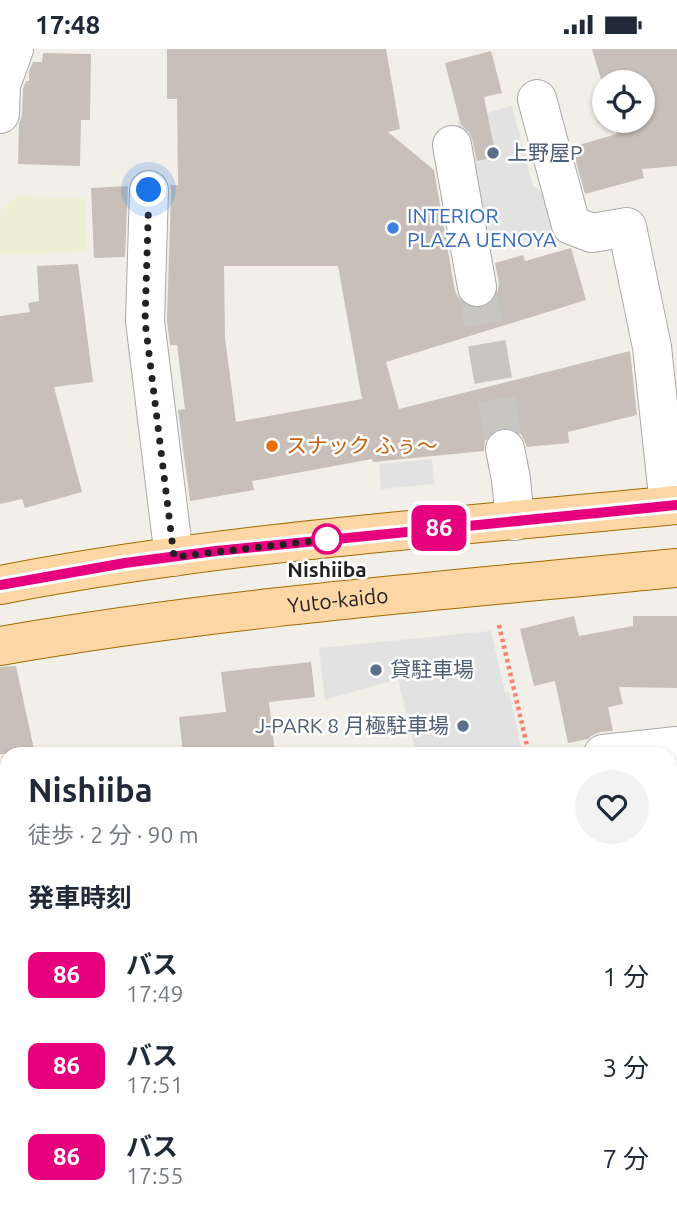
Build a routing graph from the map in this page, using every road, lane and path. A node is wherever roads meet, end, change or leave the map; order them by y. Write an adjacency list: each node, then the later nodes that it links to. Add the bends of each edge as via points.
1 (14, 49): 3 (street, via 1,85)
2 (537, 99): 8 (street, via 571,225 592,233 626,226 653,347)
3 (0, 114)
4 (452, 145): 6 (street)
5 (149, 190): 10 (street, via 145,321)
6 (477, 287)
7 (505, 449): 9 (street)
8 (673, 505): 9 (main road)
9 (515, 521): 10 (main road)
10 (174, 557): 12 (main road)
11 (677, 568): 14 (main road, Yuto-kaido, via 223,614)
12 (0, 585)
13 (498, 618): 15 (path)
14 (0, 646)
15 (527, 747)

